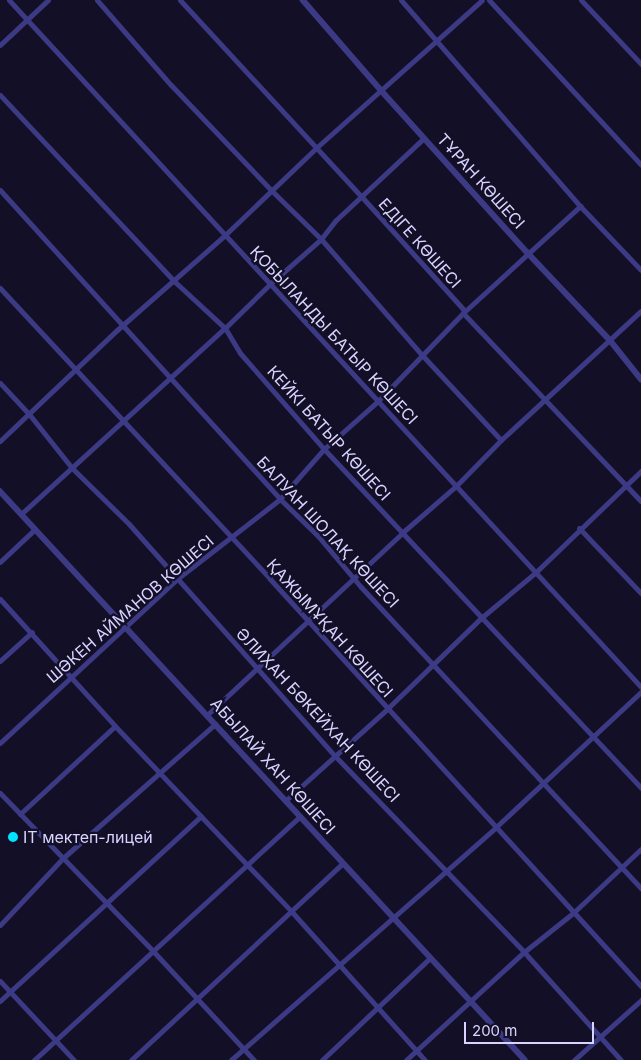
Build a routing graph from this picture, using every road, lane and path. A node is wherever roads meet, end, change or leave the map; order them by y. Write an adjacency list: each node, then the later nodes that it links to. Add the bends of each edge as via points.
1 (10, 0): 10 (street, ҚОБЫЛАНДЫ БАТЫР КӨШЕСІ)
2 (48, 0): 10 (street)
3 (97, 0): 20 (street, via 171,85)
4 (180, 0): 17 (street, ЕДІГЕ КӨШЕСІ)
5 (303, 0): 14 (street, ТҰРАН КӨШЕСІ)
6 (401, 0): 11 (street)
7 (482, 0): 11 (street)
8 (489, 0): 18 (street)
9 (581, 0): 13 (street)
10 (27, 19): 12 (street); 23 (street, ҚОБЫЛАНДЫ БАТЫР КӨШЕСІ)
11 (436, 40): 14 (street); 22 (street)
12 (0, 45)
13 (641, 64)
14 (381, 90): 16 (street, ТҰРАН КӨШЕСІ); 17 (street)
15 (0, 95): 27 (street, КЕЙКІ БАТЫР КӨШЕСІ)
16 (424, 138): 21 (street); 25 (street, ТҰРАН КӨШЕСІ)
17 (316, 148): 20 (street); 21 (street, ЕДІГЕ КӨШЕСІ)
18 (641, 165)
19 (0, 190): 32 (street, БАЛУАН ШОЛАҚ КӨШЕСІ)
20 (271, 190): 23 (street); 24 (street)
21 (361, 196): 24 (street); 31 (street, ЕДІГЕ КӨШЕСІ, via 464,310)
22 (580, 206): 25 (street, ШӘКЕН АЙМАНОВ КӨШЕСІ); 26 (street)
23 (225, 235): 27 (street); 28 (street, ҚОБЫЛАНДЫ БАТЫР КӨШЕСІ)
24 (321, 239): 28 (street); 35 (street)
25 (527, 252): 31 (street, ШӘКЕН АЙМАНОВ КӨШЕСІ); 34 (street, ТҰРАН КӨШЕСІ)
26 (641, 270)
27 (174, 281): 32 (street); 33 (street, КЕЙКІ БАТЫР КӨШЕСІ)
28 (270, 284): 33 (street); 41 (street, ҚОБЫЛАНДЫ БАТЫР КӨШЕСІ)
29 (0, 288): 36 (street, ҚАЖЫМҰҚАН КӨШЕСІ)
30 (641, 310): 34 (street)
31 (463, 313): 35 (street, ШӘКЕН АЙМАНОВ КӨШЕСІ); 40 (street, ЕДІГЕ КӨШЕСІ)
32 (124, 325): 36 (street); 37 (street, БАЛУАН ШОЛАҚ КӨШЕСІ)
33 (225, 328): 37 (street); 46 (street, КЕЙКІ БАТЫР КӨШЕСІ, via 240,354)
34 (610, 340): 38 (street, ТҰРАН КӨШЕСІ); 40 (street)
35 (422, 355): 41 (street, ШӘКЕН АЙМАНОВ КӨШЕСІ); 44 (street)
36 (75, 371): 42 (street); 43 (street, ҚАЖЫМҰҚАН КӨШЕСІ)
37 (171, 377): 43 (street); 52 (street, БАЛУАН ШОЛАҚ КӨШЕСІ)
38 (641, 379)
39 (0, 384): 42 (street, ӘЛИХАН БӨКЕЙХАН КӨШЕСІ)
40 (547, 400): 44 (street); 49 (street, ЕДІГЕ КӨШЕСІ)
41 (378, 401): 46 (street, ШӘКЕН АЙМАНОВ КӨШЕСІ); 50 (street, ҚОБЫЛАНДЫ БАТЫР КӨШЕСІ)
42 (29, 414): 45 (street); 47 (street, ӘЛИХАН БӨКЕЙХАН КӨШЕСІ)
43 (122, 422): 47 (street); 58 (street, ҚАЖЫМҰҚАН КӨШЕСІ)
44 (501, 440): 50 (street)
45 (0, 441)
46 (324, 449): 52 (street, ШӘКЕН АЙМАНОВ КӨШЕСІ); 57 (street, КЕЙКІ БАТЫР КӨШЕСІ)
47 (72, 468): 54 (street); 62 (street, ӘЛИХАН БӨКЕЙХАН КӨШЕСІ, via 129,524)
48 (641, 470): 49 (street)
49 (625, 485): 53 (street, ЕДІГЕ КӨШЕСІ); 55 (street)
50 (456, 486): 57 (street); 60 (street, ҚОБЫЛАНДЫ БАТЫР КӨШЕСІ)
51 (0, 491): 54 (street, АБЫЛАЙ ХАН КӨШЕСІ)
52 (280, 499): 58 (street, ШӘКЕН АЙМАНОВ КӨШЕСІ); 61 (street, БАЛУАН ШОЛАҚ КӨШЕСІ)
53 (641, 501)
54 (20, 514): 56 (street, АБЫЛАЙ ХАН КӨШЕСІ)
55 (579, 528): 60 (street); 63 (street)
56 (35, 529): 59 (street); 67 (street, АБЫЛАЙ ХАН КӨШЕСІ)
57 (403, 532): 61 (street); 65 (street, КЕЙКІ БАТЫР КӨШЕСІ)
58 (230, 538): 62 (street, ШӘКЕН АЙМАНОВ КӨШЕСІ); 66 (street, ҚАЖЫМҰҚАН КӨШЕСІ)
59 (0, 562)
60 (536, 572): 65 (street); 73 (street, ҚОБЫЛАНДЫ БАТЫР КӨШЕСІ)
61 (354, 578): 66 (street); 70 (street, БАЛУАН ШОЛАҚ КӨШЕСІ)
62 (177, 579): 67 (street, ШӘКЕН АЙМАНОВ КӨШЕСІ); 71 (street, ӘЛИХАН БӨКЕЙХАН КӨШЕСІ)
63 (641, 593)
64 (0, 599): 68 (street)
65 (481, 618): 70 (street); 79 (street, КЕЙКІ БАТЫР КӨШЕСІ)
66 (308, 621): 71 (street); 75 (street, ҚАЖЫМҰҚАН КӨШЕСІ)
67 (127, 628): 72 (street, ШӘКЕН АЙМАНОВ КӨШЕСІ); 76 (street, АБЫЛАЙ ХАН КӨШЕСІ)
68 (32, 632): 69 (street); 72 (street)
69 (0, 661)
70 (434, 664): 75 (street); 83 (street, БАЛУАН ШОЛАҚ КӨШЕСІ)
71 (256, 669): 76 (street); 81 (street, ӘЛИХАН БӨКЕЙХАН КӨШЕСІ)
72 (70, 676): 78 (street); 80 (street, ШӘКЕН АЙМАНОВ КӨШЕСІ)
73 (641, 687)
74 (641, 692): 79 (street)
75 (387, 709): 81 (street); 90 (street, ҚАЖЫМҰҚАН КӨШЕСІ)
76 (207, 714): 77 (street, АБЫЛАЙ ХАН КӨШЕСІ)
77 (215, 724): 82 (street); 86 (street, АБЫЛАЙ ХАН КӨШЕСІ)
78 (115, 726): 82 (street); 87 (street)
79 (594, 737): 83 (street); 84 (street, КЕЙКІ БАТЫР КӨШЕСІ)
80 (0, 743)
81 (336, 757): 86 (street); 96 (street, ӘЛИХАН БӨКЕЙХАН КӨШЕСІ)
82 (160, 772): 88 (street); 92 (street)
83 (542, 782): 90 (street); 95 (street, БАЛУАН ШОЛАҚ КӨШЕСІ)
84 (641, 788)
85 (0, 793): 87 (street)
86 (285, 801): 89 (street, АБЫЛАЙ ХАН КӨШЕСІ)
87 (20, 814): 92 (street)
88 (201, 816): 93 (street); 98 (street)
89 (300, 816): 93 (street); 94 (street, АБЫЛАЙ ХАН КӨШЕСІ)
90 (496, 827): 96 (street); 100 (street, ҚАЖЫМҰҚАН КӨШЕСІ)
91 (641, 849): 95 (street)
92 (63, 858): 98 (street); 102 (street)
93 (247, 864): 99 (street); 103 (street)
94 (342, 864): 99 (street); 101 (street, АБЫЛАЙ ХАН КӨШЕСІ)
95 (621, 866): 97 (street, БАЛУАН ШОЛАҚ КӨШЕСІ); 100 (street)
96 (447, 870): 101 (street); 104 (street, ӘЛИХАН БӨКЕЙХАН КӨШЕСІ)
97 (641, 888)
98 (105, 902): 103 (street); 109 (street)
99 (292, 912): 106 (street); 110 (street)
100 (573, 913): 104 (street); 108 (street, ҚАЖЫМҰҚАН КӨШЕСІ)
101 (392, 917): 105 (street, АБЫЛАЙ ХАН КӨШЕСІ); 106 (street)
102 (0, 925)
103 (153, 951): 110 (street); 116 (street)
104 (524, 952): 113 (street); 115 (street, ӘЛИХАН БӨКЕЙХАН КӨШЕСІ)
105 (430, 958): 113 (street, АБЫЛАЙ ХАН КӨШЕСІ); 114 (street)
106 (338, 964): 114 (street); 117 (street)
107 (0, 981): 109 (street)
108 (641, 986)
109 (10, 991): 112 (street); 116 (street)
110 (196, 999): 117 (street); 121 (street)
111 (641, 1000): 115 (street)
112 (0, 1001)
113 (471, 1001): 118 (street); 127 (street, АБЫЛАЙ ХАН КӨШЕСІ)
114 (380, 1007): 118 (street); 124 (street)
115 (601, 1036): 128 (street); 129 (street, ӘЛИХАН БӨКЕЙХАН КӨШЕСІ)
116 (56, 1040): 119 (street); 120 (street)
117 (244, 1048): 122 (street); 123 (street)
118 (417, 1050): 125 (street); 126 (street)
119 (34, 1060)
120 (74, 1060)
121 (131, 1060)
122 (231, 1060)
123 (254, 1060)
124 (322, 1060)
125 (406, 1060)
126 (425, 1060)
127 (525, 1060)
128 (574, 1060)
129 (622, 1060)

